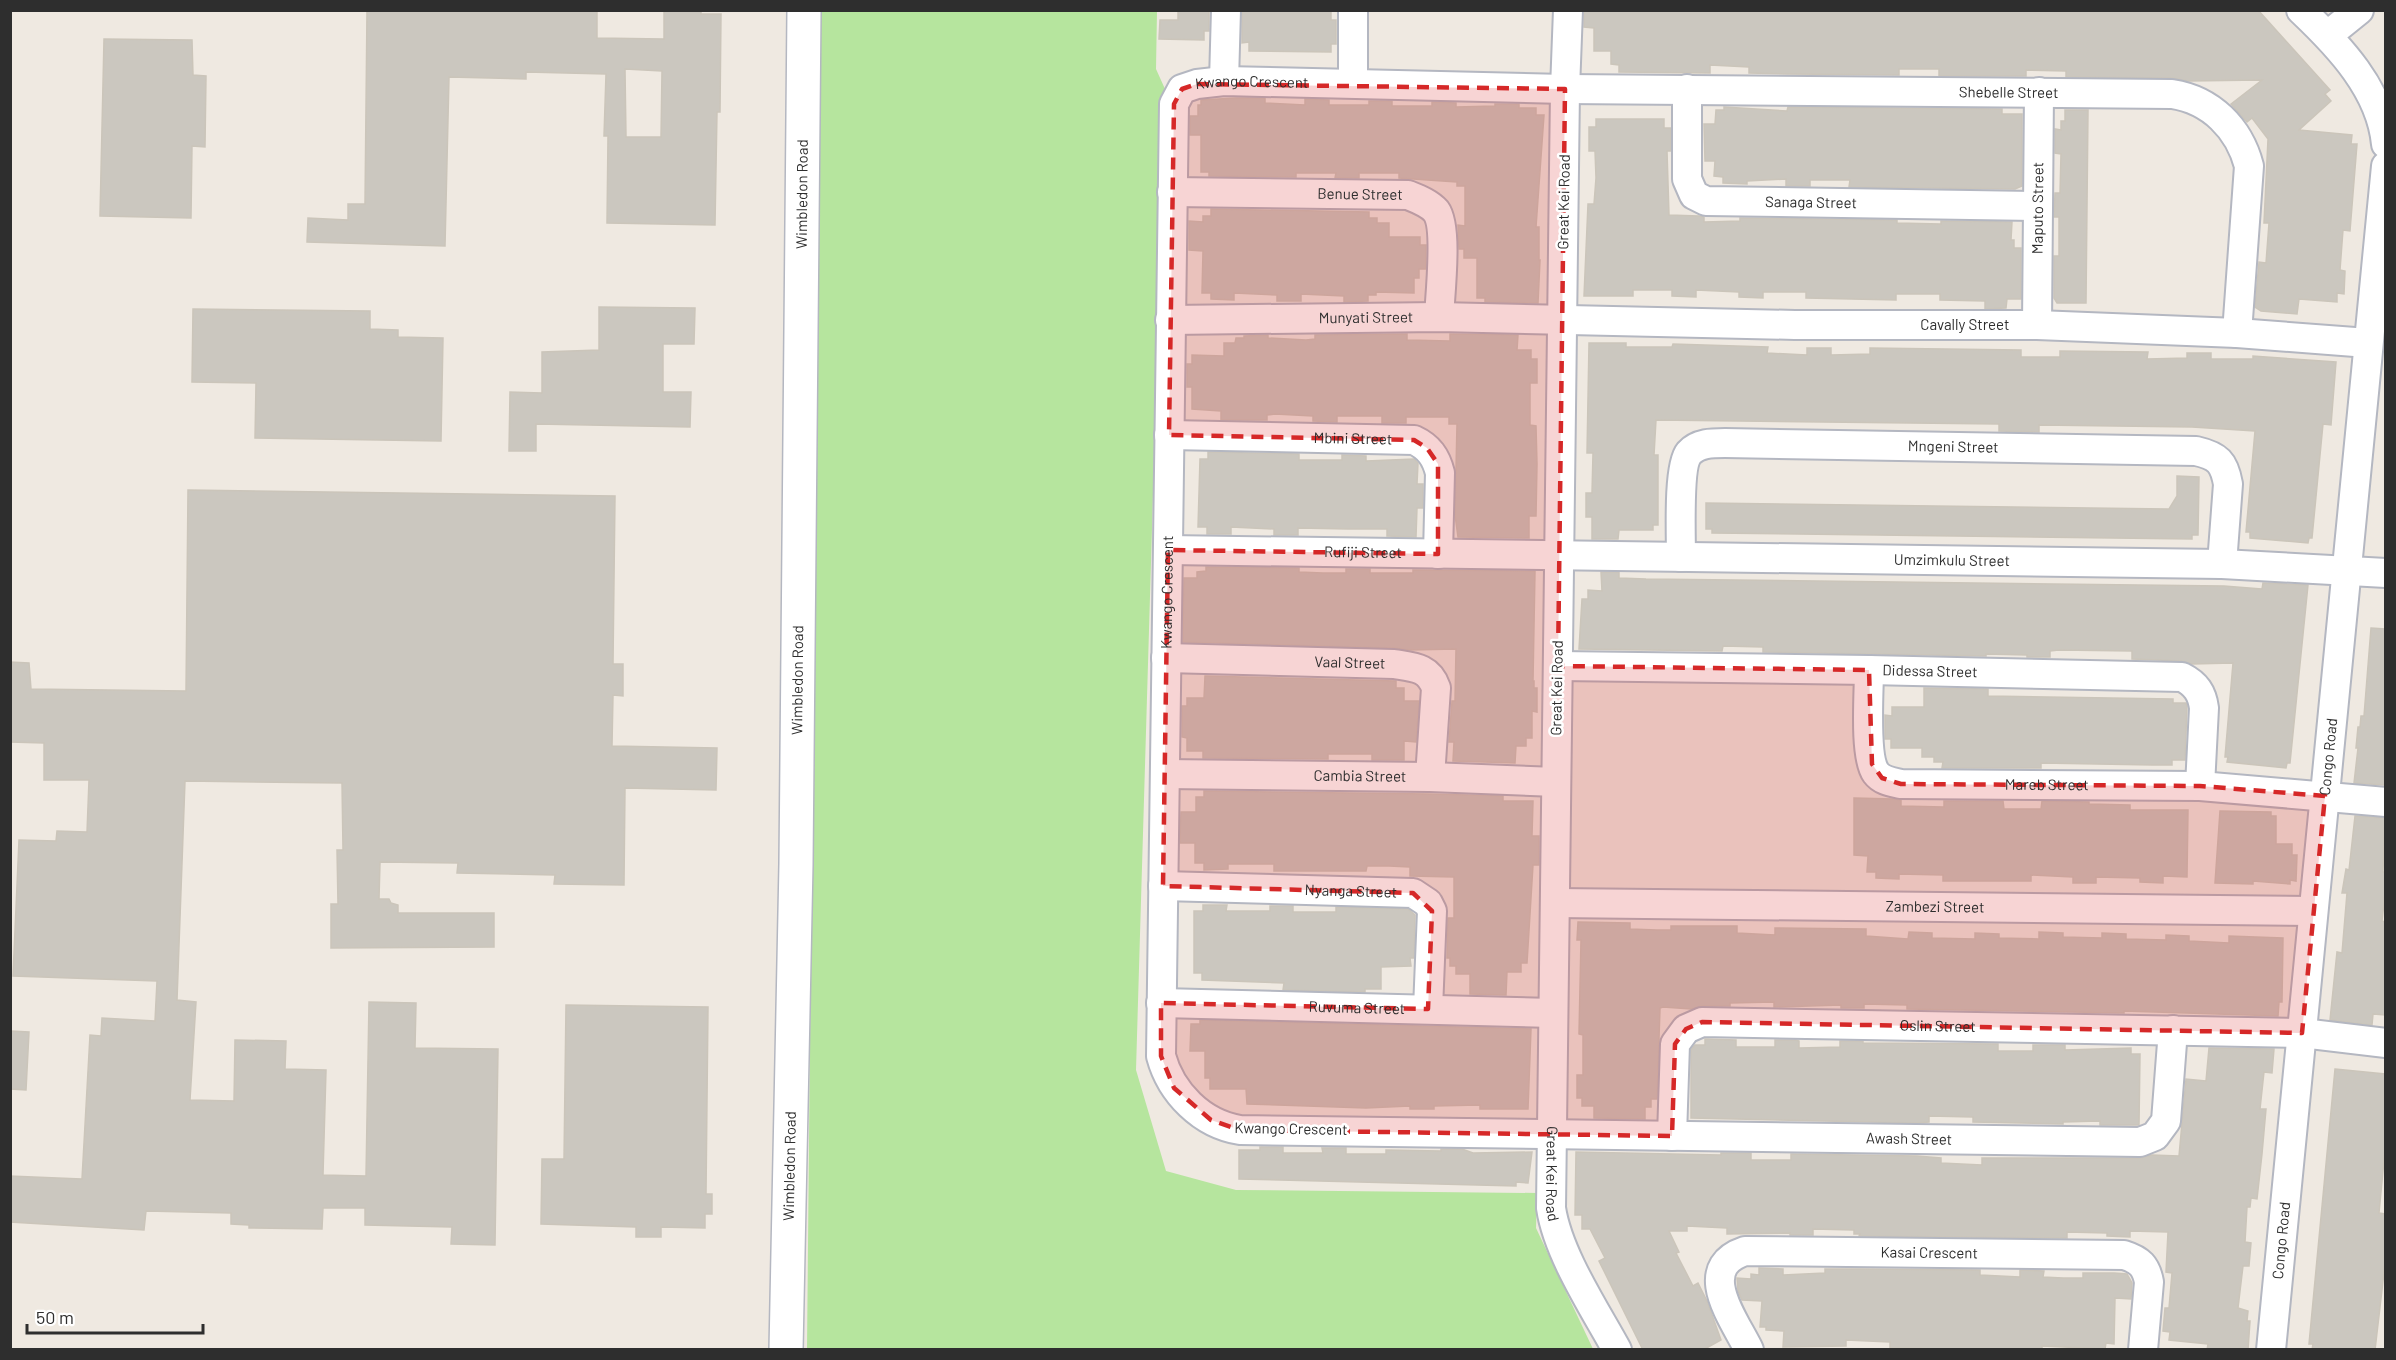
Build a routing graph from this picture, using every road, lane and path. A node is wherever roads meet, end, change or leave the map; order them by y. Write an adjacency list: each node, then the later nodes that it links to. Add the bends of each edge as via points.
1 (804, 10): 52 (main road, Wimbledon Road, via 796,864)
2 (1226, 10): 8 (street)
3 (1353, 10): 9 (street)
4 (1568, 10): 10 (street, Great Kei Road)
5 (2301, 10): 7 (street)
6 (2359, 10): 7 (street)
7 (2328, 36): 13 (street, via 2359,75 2374,102 2384,128)
8 (1224, 81): 9 (street, Kwango Crescent); 15 (street, Kwango Crescent, via 1182,89 1174,104)
9 (1353, 83): 10 (street, Kwango Crescent)
10 (1565, 89): 11 (street, Shebelle Street); 19 (street, Great Kei Road)
11 (1687, 89): 12 (street, Shebelle Street); 16 (street, Sanaga Street, via 1687,179 1694,195 1706,201)
12 (2039, 92): 16 (street, Maputo Street); 22 (street, Shebelle Street, via 2190,97 2206,105 2234,134 2245,150 2249,166)
13 (2385, 144)
14 (2385, 166): 17 (street, Congo Road)
15 (1172, 192): 18 (street, Benue Street, via 1408,195 1420,200 1436,212 1443,229); 20 (street, Kwango Crescent)
16 (2038, 206): 21 (street, Maputo Street)
17 (2382, 234): 23 (street, Congo Road)
18 (1439, 317): 19 (street, Munyati Street); 20 (street, Munyati Street)
19 (1562, 319): 21 (street, Cavally Street, via 1795,325); 27 (street, Great Kei Road)
20 (1170, 320): 24 (street, Kwango Crescent)
21 (2037, 325): 22 (street, Cavally Street)
22 (2237, 333): 23 (street, Cavally Street)
23 (2368, 343): 30 (street, Congo Road)
24 (1169, 435): 25 (street, Kwango Crescent); 26 (street, Mbini Street, via 1414,440 1427,448 1438,464)
25 (1168, 550): 26 (street, Rufiji Street); 32 (street, Kwango Crescent)
26 (1438, 554): 27 (street, Rufiji Street)
27 (1559, 555): 28 (street, Umzimkulu Street); 33 (street, Great Kei Road)
28 (1680, 557): 29 (street, Umzimkulu Street); 29 (street, Mngeni Street, via 1682,472 1686,458 1705,444 1725,443 2210,454 2222,466 2228,484)
29 (2222, 564): 30 (street, Umzimkulu Street)
30 (2347, 570): 31 (street, Umzimkulu Street); 39 (street, Congo Road)
31 (2385, 573)
32 (1166, 658): 35 (street, Kwango Crescent); 36 (street, Vaal Street, via 1394,664 1424,670 1436,688)
33 (1558, 666): 34 (street, Didessa Street); 37 (street, Great Kei Road)
34 (1869, 670): 38 (street, Mareb Street, via 1869,748 1876,773 1890,782); 38 (street, Didessa Street, via 2182,677 2198,688 2203,697)
35 (1165, 774): 36 (street, Cambia Street); 41 (street, Kwango Crescent)
36 (1430, 777): 37 (street, Cambia Street)
37 (1556, 782): 42 (street, Great Kei Road)
38 (2200, 786): 39 (street, Mareb Street)
39 (2325, 796): 40 (street, Mareb Street); 43 (street, Congo Road)
40 (2385, 802)
41 (1163, 886): 44 (street, Kwango Crescent); 45 (street, Nyanga Street, via 1413,893 1428,903 1432,911)
42 (1555, 903): 43 (street, Zambezi Street); 46 (street, Great Kei Road)
43 (2313, 911): 48 (street, Congo Road)
44 (1161, 1003): 45 (street, Ruvuma Street); 50 (street, Kwango Crescent, via 1161,1056 1165,1073 1192,1107 1226,1128)
45 (1428, 1009): 46 (street, Ruvuma Street)
46 (1553, 1013): 50 (street, Great Kei Road)
47 (2173, 1030): 48 (street, Oslin Street); 51 (street, Awash Street, via 2166,1121 2155,1136 2140,1142); 51 (street, Oslin Street, via 1702,1022 1686,1029 1675,1044)
48 (2302, 1034): 49 (street, Oslin Street); 56 (street, Congo Road)
49 (2385, 1043)
50 (1551, 1134): 51 (street, Awash Street); 53 (street, Great Kei Road, via 1554,1228)
51 (1672, 1136)
52 (786, 1350)
53 (1617, 1350)
54 (1749, 1350): 55 (street, Kasai Crescent, via 1726,1303 1719,1278 1726,1261 1745,1251 2124,1254 2145,1266 2148,1273)
55 (2143, 1350)
56 (2271, 1350)

